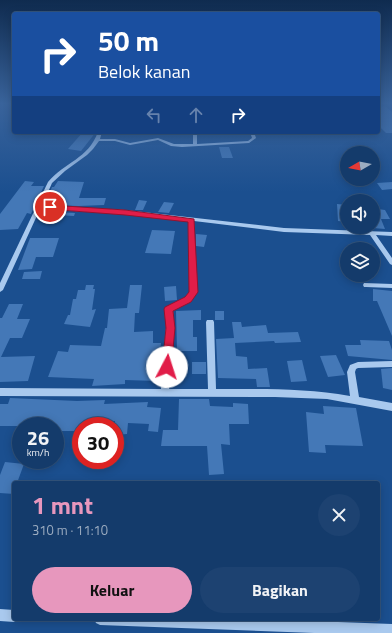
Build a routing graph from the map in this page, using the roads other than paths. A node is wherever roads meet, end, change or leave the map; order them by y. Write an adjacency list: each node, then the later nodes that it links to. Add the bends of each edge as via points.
1 (100, 134): 4 (street)
2 (195, 134): 5 (street)
3 (253, 134): 5 (street, via 254,138 249,142)
4 (98, 140): 5 (street, via 115,140 130,144 158,139 173,145); 6 (street, via 92,149 54,178)
5 (195, 146)
6 (38, 207): 7 (street); 15 (street)
7 (191, 220): 8 (street, via 284,230); 19 (street, via 193,292 188,299 169,309)
8 (340, 232)
9 (380, 233): 11 (street)
10 (373, 234): 12 (street)
11 (392, 234)
12 (392, 263)
13 (366, 285): 14 (street)
14 (392, 286)
15 (0, 290)
16 (210, 322): 20 (street)
17 (392, 364): 21 (street, via 352,367)
18 (0, 392): 19 (street)
19 (165, 393): 20 (street)
20 (212, 393): 21 (street, via 327,395)
21 (356, 400): 22 (street)
22 (392, 407)
23 (0, 615): 24 (street)
24 (12, 616)
25 (153, 621): 26 (street)
26 (392, 630)

